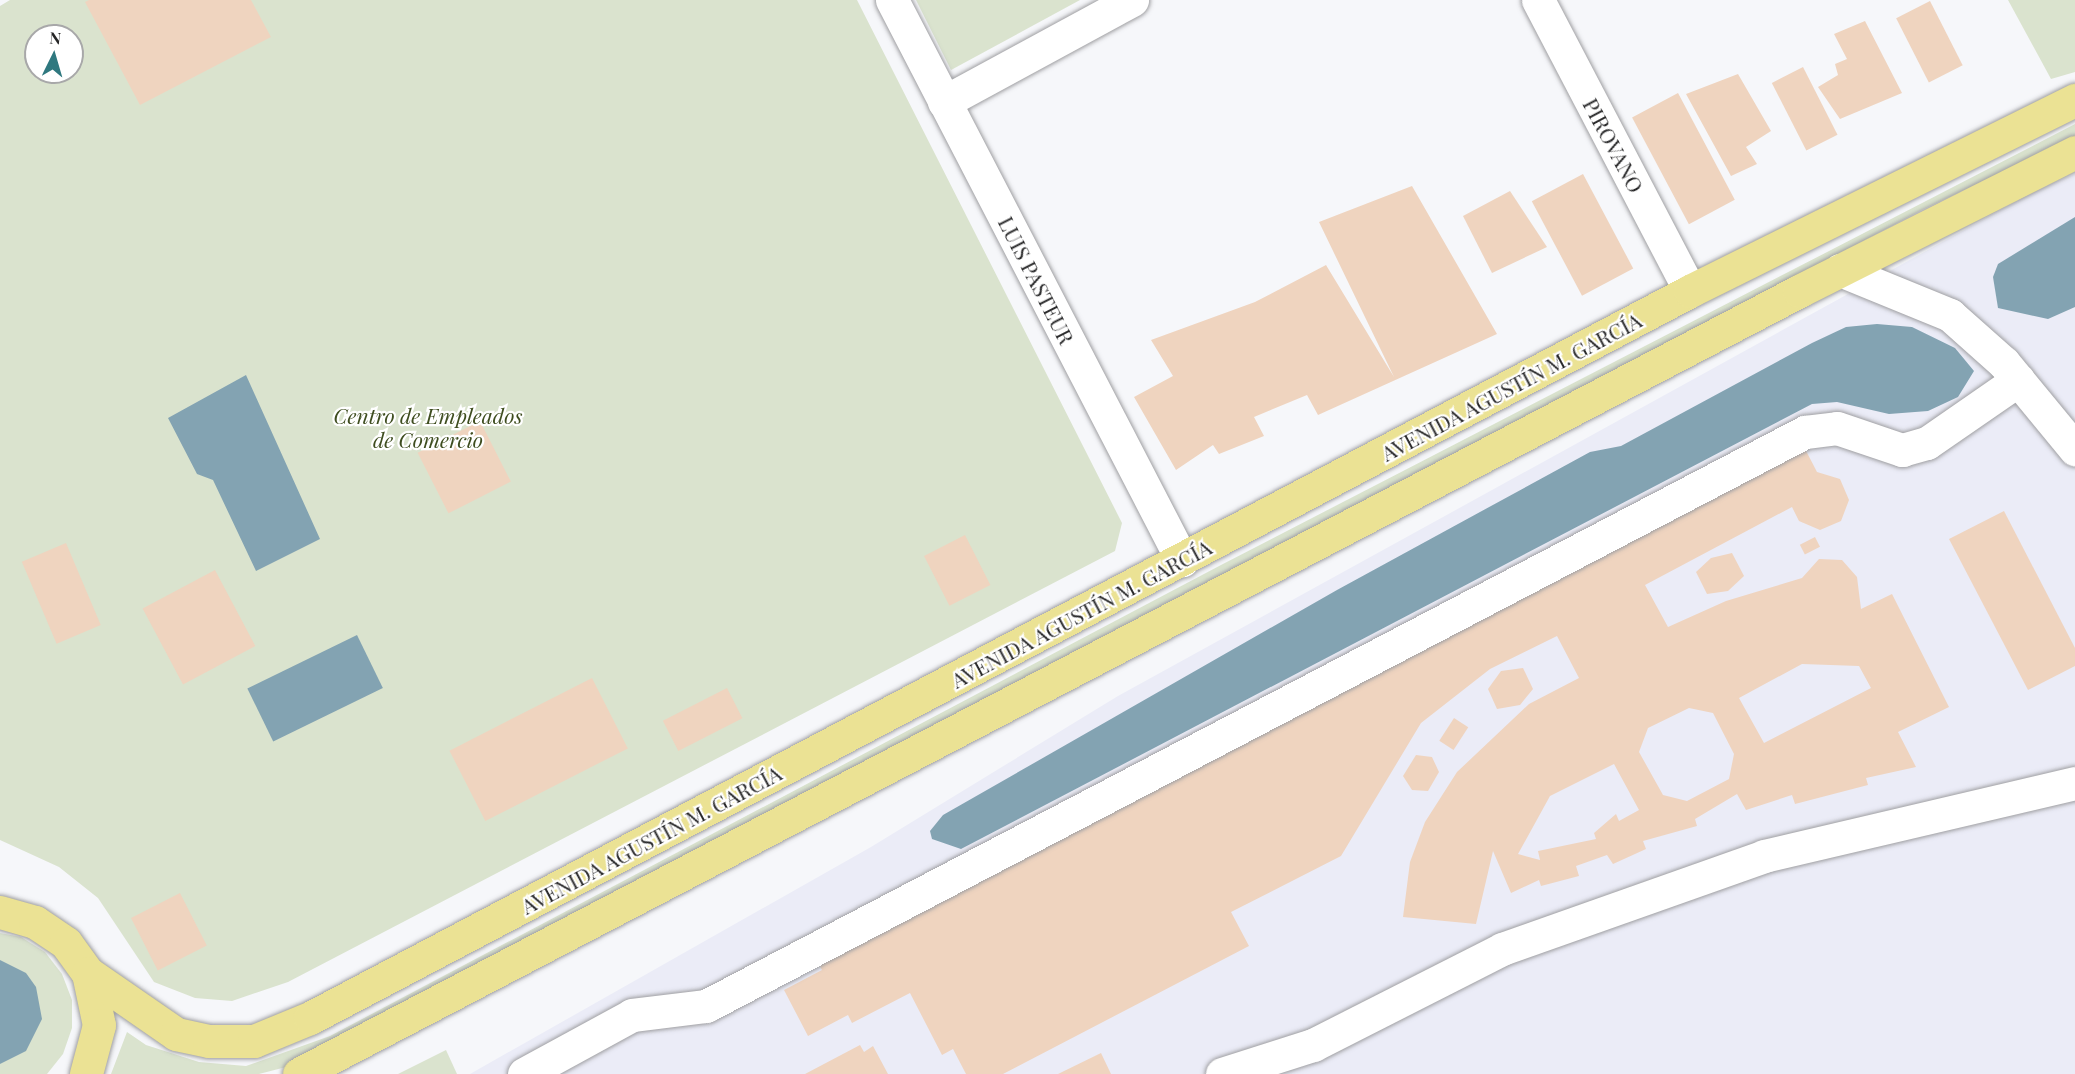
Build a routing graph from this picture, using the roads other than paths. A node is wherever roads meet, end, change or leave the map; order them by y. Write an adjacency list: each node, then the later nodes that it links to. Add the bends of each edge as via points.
1 (892, 0): 5 (street, LUIS PASTEUR)
2 (1132, 0): 5 (street)
3 (1538, 0): 8 (street, PIROVANO)
4 (2075, 100): 8 (main road, AVENIDA AGUSTÍN M. GARCÍA)
5 (944, 102): 11 (street, LUIS PASTEUR)
6 (2075, 152): 7 (main road)
7 (1840, 270): 9 (street, via 1950,315); 17 (main road)
8 (1690, 291): 11 (main road, AVENIDA AGUSTÍN M. GARCÍA)
9 (2018, 380): 10 (street); 18 (street, via 1918,446 1902,450 1837,428 1805,432 706,1006 632,1015)
10 (2072, 440)
11 (1182, 560): 14 (main road, AVENIDA AGUSTÍN M. GARCÍA, via 310,1018 254,1041 209,1041 176,1034)
12 (2075, 783): 15 (street, via 1944,810 1731,868 1502,949 1313,1045)
13 (0, 912): 14 (main road, via 35,922 66,943)
14 (87, 973): 16 (main road, via 99,1025)
15 (1265, 1065): 19 (street)
16 (86, 1074)
17 (299, 1074)
18 (524, 1074)
19 (1222, 1074)

